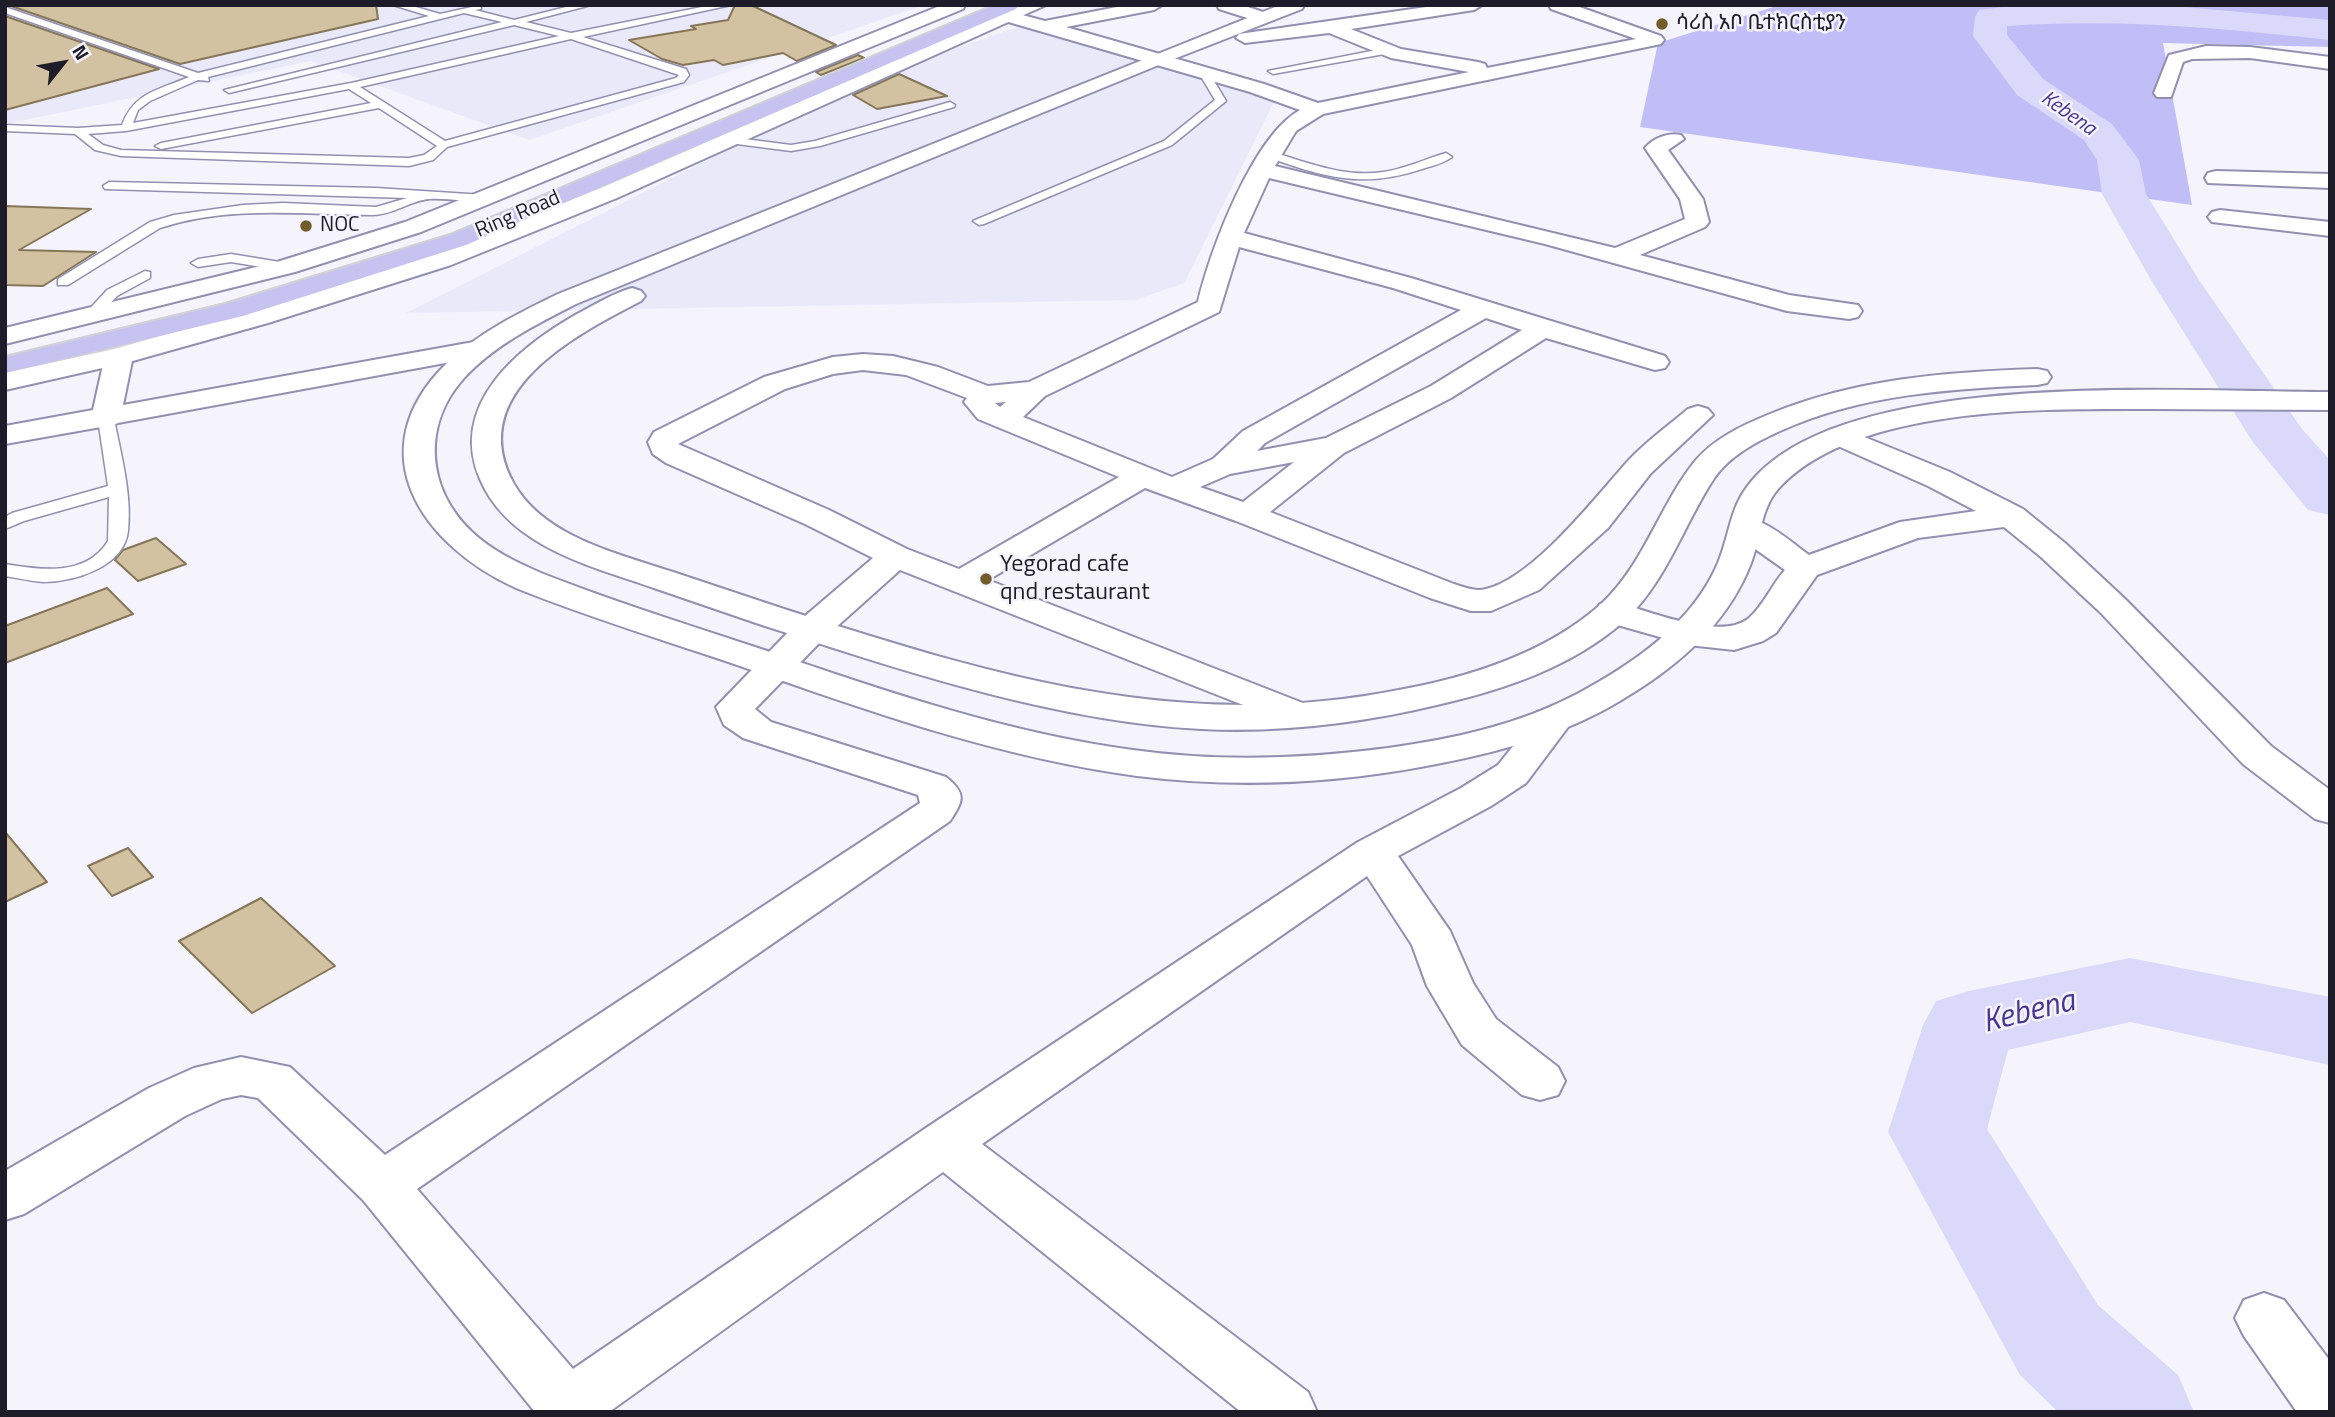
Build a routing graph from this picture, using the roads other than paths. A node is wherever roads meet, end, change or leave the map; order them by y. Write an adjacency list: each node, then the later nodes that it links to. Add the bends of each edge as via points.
1 (397, 5): 17 (lane)
2 (486, 5): 14 (lane)
3 (587, 5): 19 (lane)
4 (727, 5): 21 (lane)
5 (957, 5): 49 (street)
6 (981, 5): 65 (highway, Ring Road, via 432,232 238,295)
7 (1154, 5): 12 (street)
8 (1225, 5): 18 (street)
9 (1474, 5): 20 (street)
10 (1557, 5): 27 (street, via 1656,40)
11 (1305, 8): 18 (street); 22 (street)
12 (1108, 9): 16 (street)
13 (5, 10): 28 (lane)
14 (466, 10): 17 (lane); 19 (lane)
15 (1011, 11): 16 (street); 40 (street); 68 (highway, Ring Road, via 458,240 275,299)
16 (1042, 16): 25 (street)
17 (441, 17): 28 (lane)
18 (1263, 18): 25 (street)
19 (512, 22): 21 (lane); 30 (lane)
20 (1332, 28): 22 (street); 23 (street)
21 (571, 36): 29 (lane); 41 (lane, via 648,58 684,75 680,80)
22 (1245, 38): 25 (street)
23 (1387, 51): 26 (lane); 27 (street)
24 (2330, 63): 31 (street, via 2223,51 2191,52 2175,59)
25 (1180, 67): 35 (street); 51 (lane, via 1221,101 1168,143); 64 (street, via 567,299 509,328); 92 (street, via 612,306 551,341 525,363 494,401 486,453 508,501 527,519 560,541 601,559)
26 (1273, 71)
27 (1497, 72): 35 (street)
28 (199, 76): 30 (lane); 37 (lane, via 146,99 133,109)
29 (351, 86): 32 (lane); 33 (lane)
30 (229, 90): 32 (lane)
31 (2164, 93)
32 (257, 103): 37 (lane)
33 (380, 105): 41 (lane); 42 (lane)
34 (950, 105): 40 (lane, via 791,148)
35 (1317, 109): 44 (street, via 1287,129)
36 (5, 128): 38 (lane)
37 (126, 128): 38 (lane)
38 (78, 131): 42 (lane, via 99,148)
39 (1674, 139): 54 (street, via 1656,148 1696,204 1698,222)
40 (729, 140): 66 (street, via 442,260)
41 (443, 145): 42 (lane, via 429,159 409,162)
42 (121, 153)
43 (1446, 157): 44 (lane, via 1366,177)
44 (1267, 163): 53 (street); 54 (street)
45 (2216, 178): 46 (street)
46 (2330, 181)
47 (109, 186): 48 (lane)
48 (429, 195): 49 (lane); 58 (lane, via 377,211 283,207 174,219 155,225)
49 (484, 198): 56 (street, via 413,227)
50 (2220, 217): 52 (street)
51 (979, 221)
52 (2330, 229)
53 (1231, 237): 59 (street); 71 (street, via 1210,306)
54 (1619, 256): 60 (street, via 1774,300)
55 (198, 263): 56 (lane, via 231,258)
56 (286, 267): 61 (street)
57 (145, 275): 61 (lane, via 112,293)
58 (63, 282)
59 (1483, 309): 62 (street); 80 (street, via 1254,437)
60 (1849, 311)
61 (90, 317): 63 (street)
62 (1543, 328): 67 (street); 79 (street, via 1441,392)
63 (5, 336)
64 (480, 349): 75 (street); 94 (street, via 454,371 435,396 419,430 416,453 421,475 433,506 453,532 471,549 538,585)
65 (5, 350)
66 (119, 356): 70 (street); 75 (street)
67 (1655, 362)
68 (5, 365)
69 (2330, 377): 91 (street, via 1981,379 1836,398 1758,430 1727,447 1707,465 1645,577)
70 (5, 382)
71 (1035, 390): 72 (street); 76 (street)
72 (985, 396): 76 (street, via 979,402 982,408); 87 (street, via 892,364 838,364 796,374 665,438 664,448 677,456)
73 (2330, 401): 78 (street, via 2109,400 1958,408 1909,416)
74 (1698, 415): 83 (street, via 1640,466 1596,521 1559,556 1527,583 1490,600 1471,600 1442,591)
75 (106, 419): 77 (street); 82 (lane)
76 (1003, 420): 81 (street)
77 (5, 436)
78 (1840, 436): 84 (street); 86 (street, via 1802,454 1767,483 1747,511)
79 (1334, 446): 80 (street); 83 (street)
80 (1222, 466): 81 (street)
81 (1158, 482): 83 (street); 90 (street)
82 (118, 489): 85 (lane); 89 (lane, via 118,539 107,555 84,568 47,576)
83 (1247, 514)
84 (2011, 516): 88 (street, via 1912,529); 97 (street, via 2113,606 2257,755)
85 (9, 519)
86 (1746, 527): 88 (street); 93 (street, via 1725,585)
87 (895, 556): 90 (street); 92 (street)
88 (1805, 568): 93 (street, via 1763,625 1750,633 1734,639)
89 (5, 570)
90 (959, 583): 95 (street)
91 (1613, 612): 93 (street); 95 (street, via 1557,650 1502,676 1377,707)
92 (811, 630): 94 (street); 95 (street, via 980,678 1096,704 1171,715)
93 (1688, 634): 96 (street, via 1658,660)
94 (774, 666): 96 (street, via 940,720 1137,763 1251,771 1359,765 1458,748); 101 (street, via 736,707 745,724 932,786 940,793 935,812)
95 (1299, 715)
96 (1552, 723): 98 (street, via 1512,774)
97 (2330, 810)
98 (1373, 852): 99 (street, via 1434,942 1451,986 1479,1032); 100 (street)
99 (1540, 1081)
100 (944, 1143): 104 (street); 106 (street)
101 (382, 1185): 102 (street, via 272,1081 241,1076 212,1082 166,1102); 104 (street)
102 (5, 1198)
103 (2264, 1318): 105 (street)
104 (569, 1409)
105 (2330, 1409)
106 (1287, 1412)

